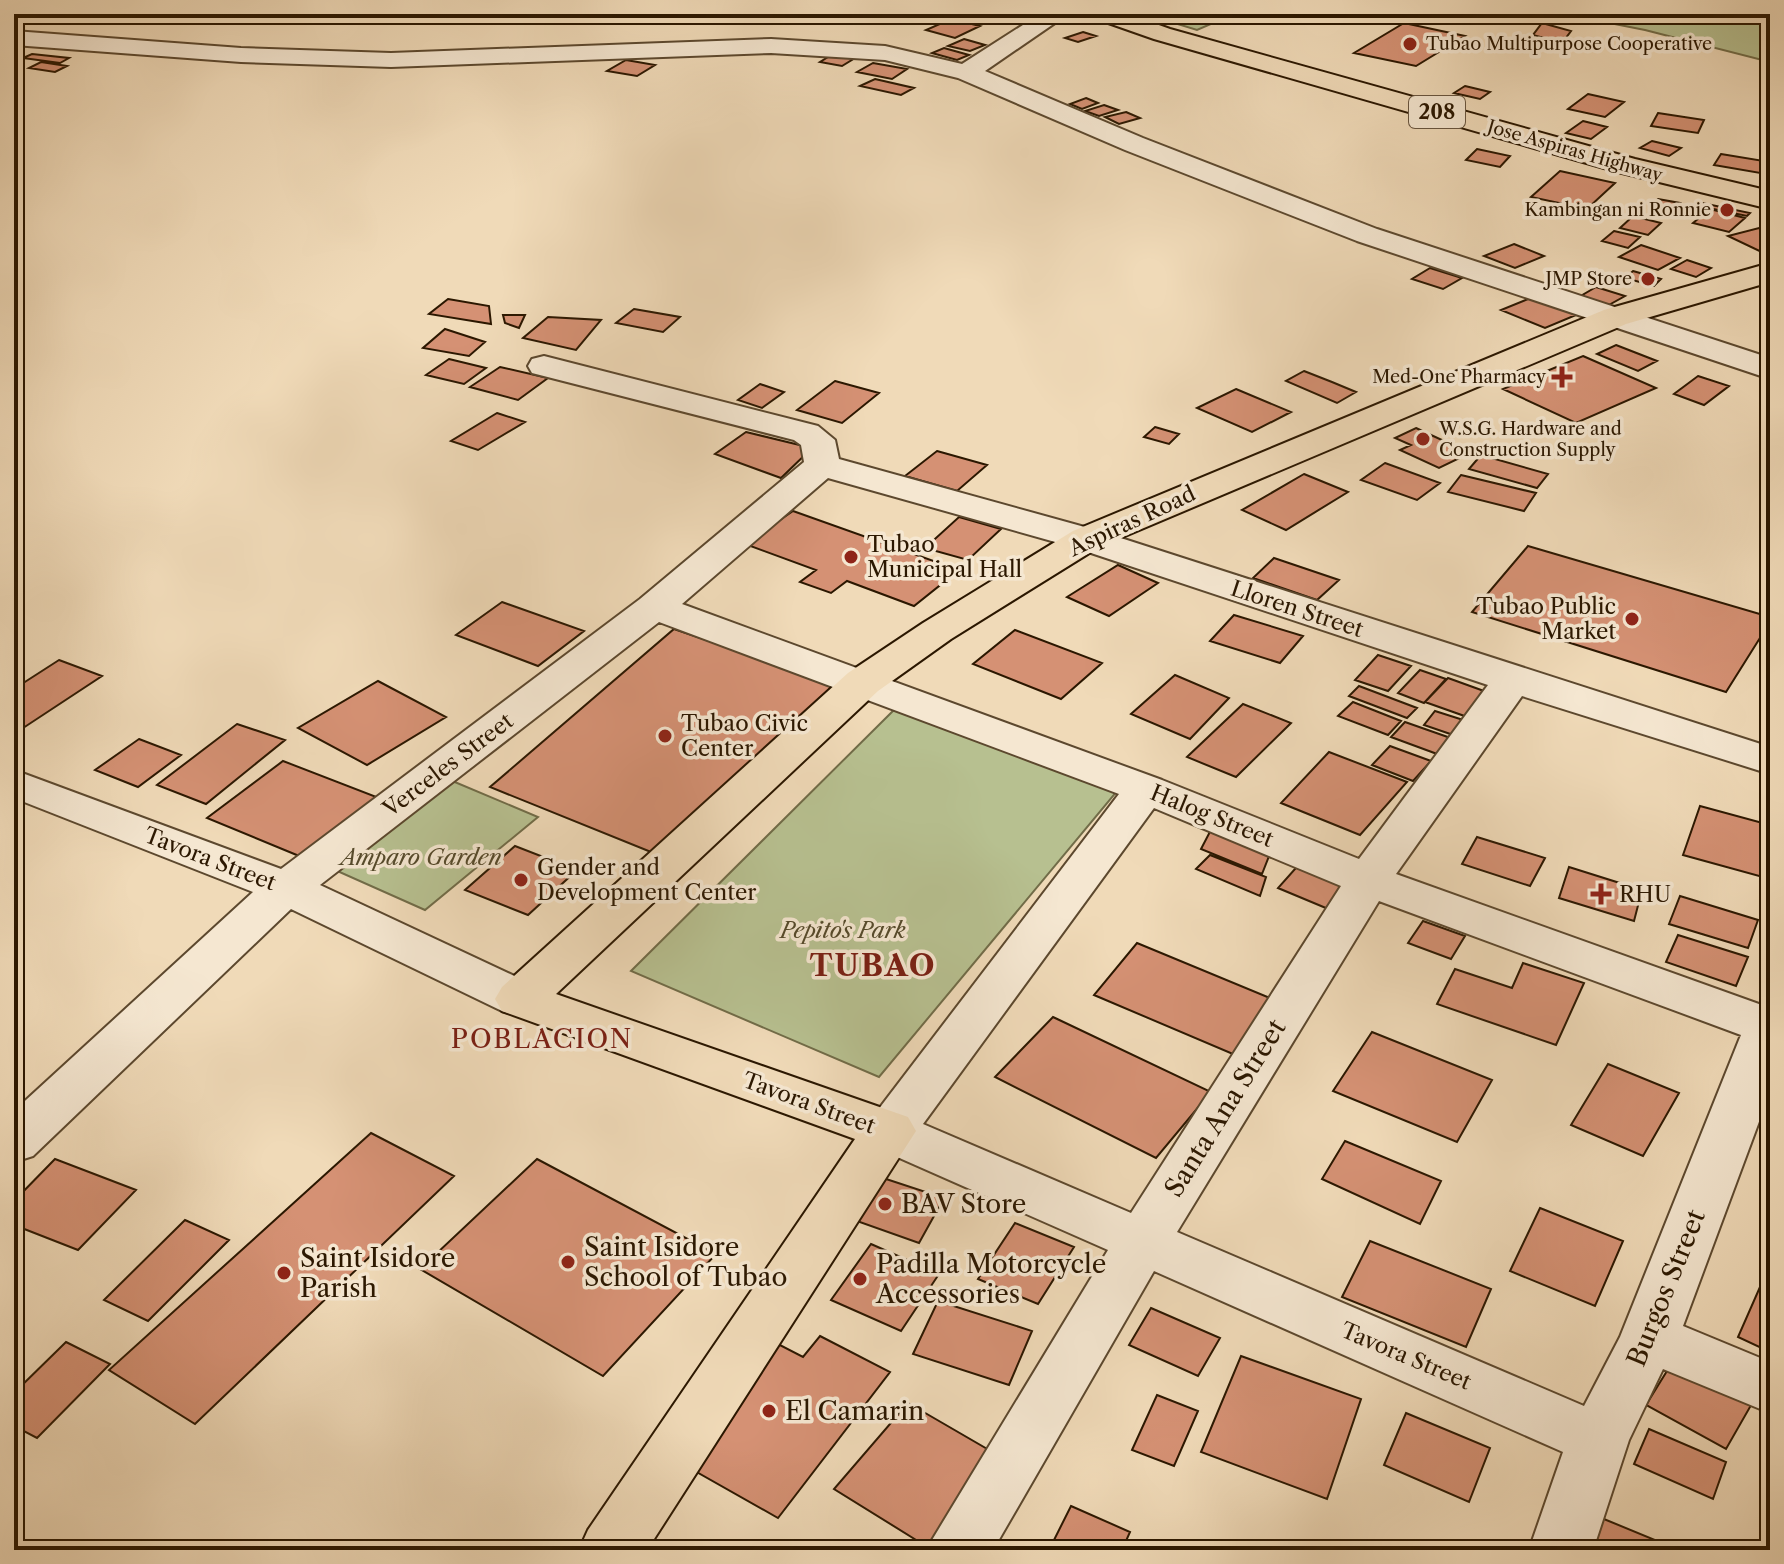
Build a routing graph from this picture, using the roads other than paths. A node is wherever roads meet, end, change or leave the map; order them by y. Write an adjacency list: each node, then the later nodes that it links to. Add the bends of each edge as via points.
1 (1056, 14): 4 (street)
2 (1105, 14): 5 (main road, Jose Aspiras Highway / 208, via 1563,148)
3 (14, 38): 4 (street, via 391,60 826,47 885,53)
4 (966, 72): 7 (street, via 1355,230)
5 (1770, 200)
6 (1770, 272): 7 (main road, Aspiras Road)
7 (1615, 317): 9 (street); 11 (main road, Aspiras Road)
8 (544, 366): 10 (street, via 806,433 818,440)
9 (1770, 369)
10 (822, 465): 11 (street, Lloren Street); 12 (street, Verceles Street)
11 (1086, 539): 13 (street, Lloren Street); 14 (main road, Aspiras Road)
12 (654, 607): 14 (street, Halog Street); 19 (street, Verceles Street)
13 (1513, 680): 15 (street, Lloren Street); 18 (street, Santa Ana Street)
14 (863, 682): 17 (street, Halog Street); 20 (main road, Aspiras Road)
15 (1770, 761)
16 (14, 783): 19 (street, Tavora Street)
17 (1146, 789): 18 (street, Halog Street); 22 (street)
18 (1368, 880): 21 (street, Halog Street); 24 (street, Santa Ana Street)
19 (286, 888): 20 (street, Tavora Street); 23 (street, Verceles Street)
20 (520, 999): 22 (main road, Tavora Street)
21 (1770, 1026): 25 (street, Burgos Street)
22 (889, 1131): 24 (street, Tavora Street); 28 (main road)
23 (14, 1142)
24 (1142, 1242): 27 (street, Tavora Street); 29 (street, Santa Ana Street)
25 (1649, 1337): 26 (street); 27 (street, Burgos Street)
26 (1770, 1388)
27 (1598, 1440): 30 (street, Burgos Street)
28 (611, 1550)
29 (958, 1550)
30 (1561, 1550)

